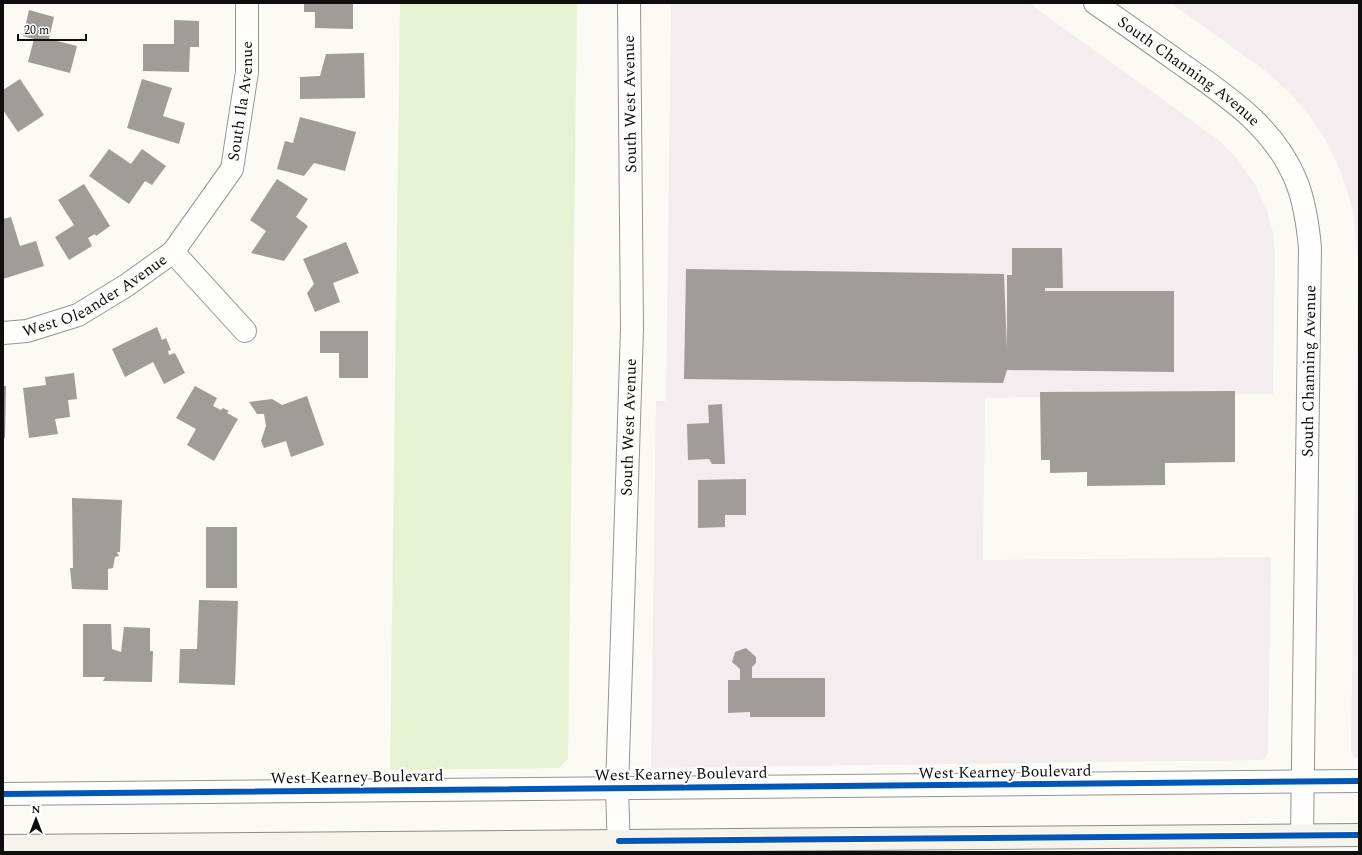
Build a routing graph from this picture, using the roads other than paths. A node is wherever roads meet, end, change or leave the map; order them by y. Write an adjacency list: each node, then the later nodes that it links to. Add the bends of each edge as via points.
1 (247, 3): 4 (street, South Ila Avenue, via 247,72 232,169)
2 (629, 3): 9 (street, South West Avenue, via 632,330)
3 (1095, 3): 7 (street, South Channing Avenue, via 1235,101 1258,122 1278,149 1297,183 1306,215 1310,248)
4 (173, 252): 5 (street, West Oleander Avenue); 6 (street, West Oleander Avenue, via 127,285 78,315 27,331)
5 (245, 331)
6 (3, 333)
7 (1303, 782): 8 (street, West Kearney Boulevard); 9 (street, West Kearney Boulevard); 11 (street, South Channing Avenue)
8 (1359, 782)
9 (617, 788): 10 (street, West Kearney Boulevard); 14 (street, South West Avenue)
10 (3, 794)
11 (1302, 835): 12 (main road); 14 (main road)
12 (1359, 835)
13 (3, 846): 14 (main road)
14 (619, 846)

